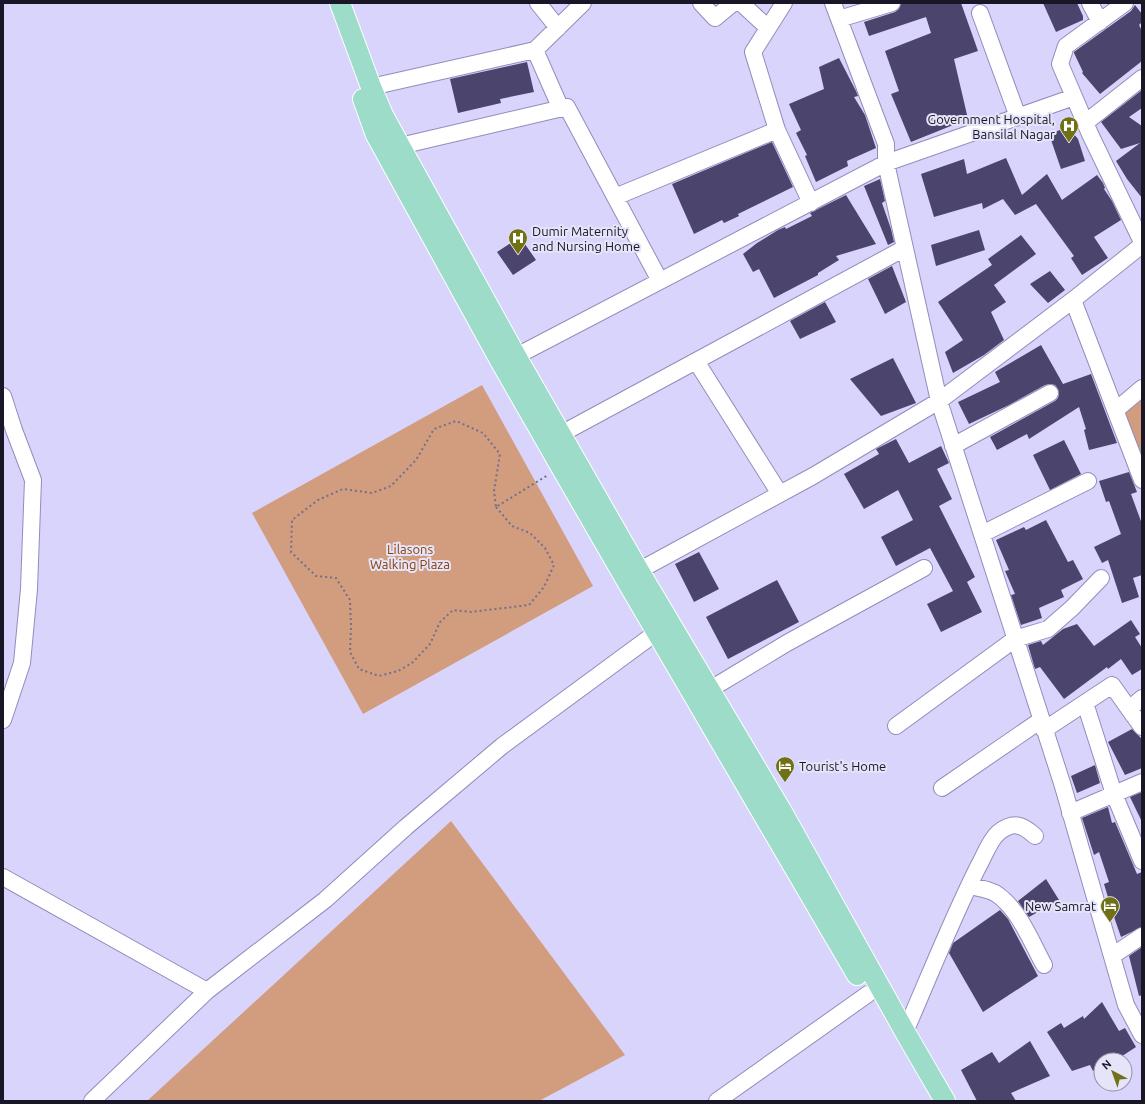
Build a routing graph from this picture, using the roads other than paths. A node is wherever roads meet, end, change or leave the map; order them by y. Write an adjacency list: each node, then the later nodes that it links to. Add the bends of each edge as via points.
1 (327, 3): 34 (main road, via 376,135)
2 (340, 3): 20 (main road)
3 (538, 3): 16 (street)
4 (583, 3): 16 (street)
5 (701, 3): 6 (street, via 715,18)
6 (733, 3)
7 (741, 3): 17 (street)
8 (784, 3): 17 (street)
9 (833, 3): 14 (street)
10 (892, 3): 14 (street)
11 (1090, 3): 15 (street)
12 (1125, 3): 15 (street)
13 (980, 13): 23 (street)
14 (839, 20): 27 (street, via 886,144)
15 (1100, 22): 21 (street, via 1066,46 1060,64)
16 (558, 28): 18 (street)
17 (768, 28): 25 (street, via 753,52)
18 (535, 50): 20 (street); 22 (street)
19 (1142, 78): 24 (street)
20 (371, 87): 26 (main road)
21 (1074, 97): 23 (street); 24 (street)
22 (561, 109): 26 (street); 28 (street, via 567,107)
23 (1018, 117): 27 (street)
24 (1085, 123): 31 (street)
25 (777, 130): 28 (street); 29 (street)
26 (400, 146): 34 (main road)
27 (886, 164): 29 (street); 30 (street)
28 (615, 197): 32 (street)
29 (811, 203): 32 (street)
30 (905, 248): 35 (street); 39 (street)
31 (1140, 249): 33 (street)
32 (660, 281): 34 (street)
33 (1073, 300): 39 (street); 40 (street)
34 (509, 360): 41 (main road); 48 (main road, via 561,467)
35 (696, 361): 41 (street); 45 (street)
36 (1142, 388): 40 (street)
37 (1050, 394): 42 (street)
38 (3, 396): 55 (street, via 33,480 29,589 22,663)
39 (939, 401): 42 (street); 45 (street)
40 (1116, 410): 43 (street)
41 (561, 434): 48 (main road)
42 (953, 446): 46 (street)
43 (1142, 480)
44 (1088, 481): 46 (street)
45 (780, 494): 48 (street)
46 (982, 534): 51 (street)
47 (924, 568): 52 (street, via 787,642)
48 (632, 574): 50 (main road); 52 (main road)
49 (1101, 578): 51 (street, via 1048,629)
50 (657, 632): 56 (main road); 72 (street, via 502,746 325,900)
51 (1015, 639): 58 (street); 59 (street)
52 (710, 690): 56 (main road)
53 (1142, 698): 57 (street, via 1129,709)
54 (1085, 703): 57 (street, via 1112,685); 58 (street); 62 (street)
55 (3, 720)
56 (719, 722): 67 (main road)
57 (1138, 722)
58 (1043, 725): 61 (street); 63 (street)
59 (896, 726)
60 (1142, 782): 62 (street)
61 (942, 788)
62 (1114, 794): 63 (street); 65 (street)
63 (1070, 813): 70 (street)
64 (1035, 836): 68 (street, via 1027,828 1013,825 997,834)
65 (1142, 861)
66 (3, 877): 72 (street)
67 (810, 879): 73 (main road); 74 (main road)
68 (968, 886): 71 (street, via 988,890 1005,901 1016,914); 74 (street)
69 (1142, 936): 70 (street)
70 (1112, 956): 75 (street, via 1126,1005)
71 (1044, 965)
72 (207, 991): 76 (street)
73 (868, 994): 77 (main road); 78 (street)
74 (905, 1032): 77 (main road)
75 (1142, 1035)
76 (98, 1099)
77 (938, 1100)
78 (717, 1101)

